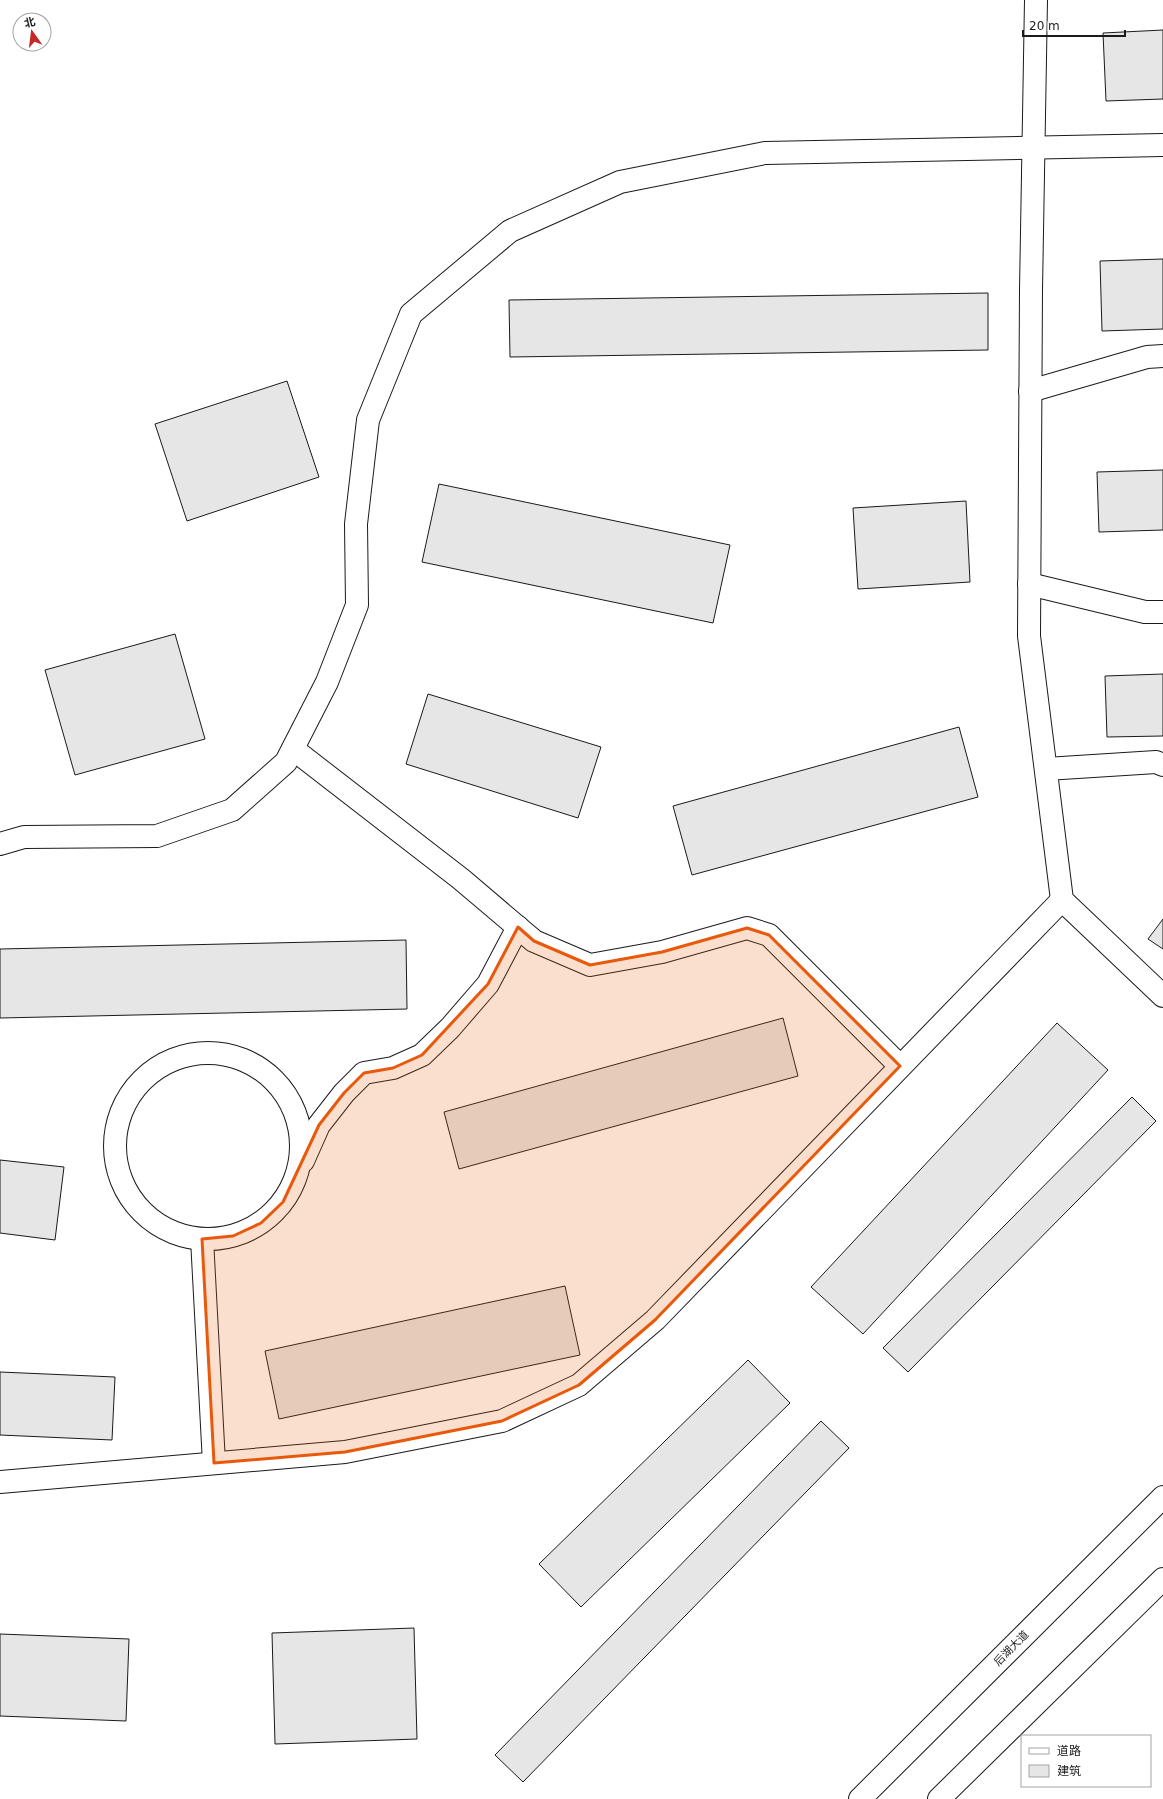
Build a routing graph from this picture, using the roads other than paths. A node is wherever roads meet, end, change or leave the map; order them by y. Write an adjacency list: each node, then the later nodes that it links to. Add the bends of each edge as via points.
1 (1036, 0): 3 (street)
2 (1163, 145): 3 (street)
3 (1033, 148): 5 (street); 8 (street, via 765,153 620,182 510,231 411,314 368,420 356,524 357,605 327,682)
4 (1163, 356): 5 (street, via 1147,357)
5 (1030, 391): 6 (street)
6 (1029, 584): 7 (street, via 1145,612); 10 (street, via 1029,636)
7 (1163, 612)
8 (293, 749): 11 (street, via 286,762 232,810 157,836 24,837); 13 (street, via 461,879)
9 (1163, 765): 10 (street, via 1156,762)
10 (1046, 769): 12 (street)
11 (0, 844)
12 (1062, 900): 14 (street); 15 (street)
13 (518, 927): 15 (street, via 534,941 590,965 662,952 747,928 769,935); 16 (street, via 488,984 450,1028 422,1055 393,1068 364,1073 344,1093 319,1125)
14 (1163, 996)
15 (900, 1066): 18 (street, via 654,1320 579,1385 502,1421 345,1452)
16 (297, 1175): 17 (street, via 282,1202 260,1223 233,1236); 17 (street, via 301,1146 296,1115 281,1088 258,1068 229,1056 198,1053 168,1062 142,1080 124,1105 115,1135 116,1166 127,1194 146,1217 173,1233)
17 (202, 1239): 18 (street)
18 (214, 1464): 19 (street)
19 (0, 1482)
20 (1163, 1497): 22 (street, 后湖大道)
21 (1163, 1579): 23 (street)
22 (860, 1799)
23 (939, 1799)

